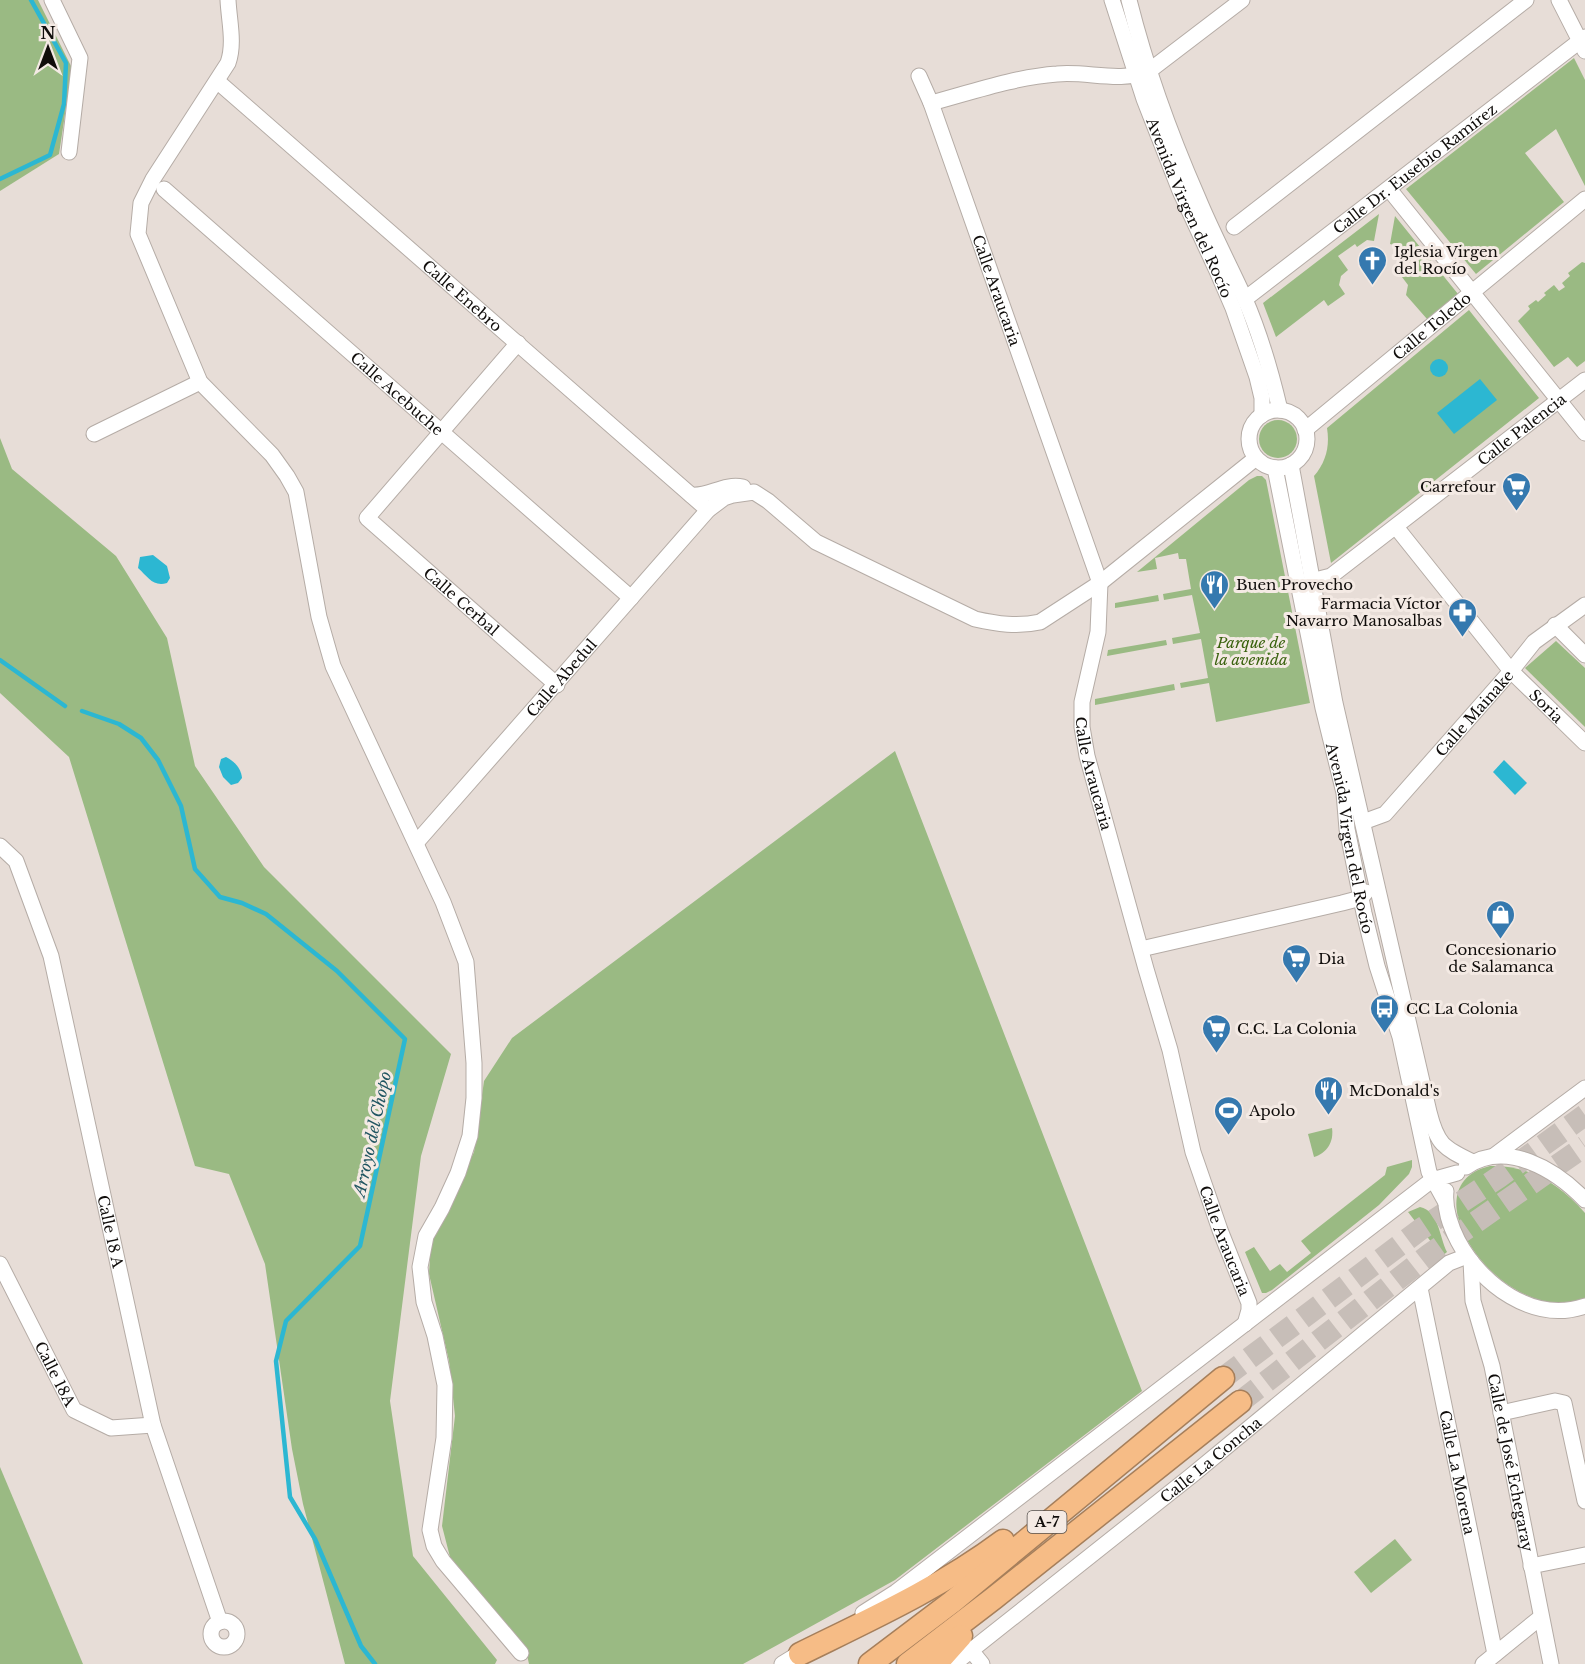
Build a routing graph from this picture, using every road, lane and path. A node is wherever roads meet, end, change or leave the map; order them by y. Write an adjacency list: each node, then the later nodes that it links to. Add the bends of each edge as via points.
1 (52, 0): 13 (street, via 80,58)
2 (228, 0): 11 (street, via 231,54)
3 (1112, 0): 9 (street, Avenida Virgen del Rocío)
4 (1130, 0): 9 (street, Avenida Virgen del Rocío)
5 (1242, 0): 9 (street)
6 (1526, 0): 17 (street)
7 (1559, 0): 8 (street)
8 (1583, 43): 15 (street, Calle Dr. Eusebio Ramírez)
9 (1142, 74): 12 (street, via 1124,78 1077,73 1036,76); 19 (street, Avenida Virgen del Rocío); 25 (street, Avenida Virgen del Rocío, via 1180,191 1233,308 1257,377)
10 (919, 76): 12 (street, Calle Araucaria)
11 (217, 81): 20 (street, Calle Enebro); 22 (street, via 153,179 141,203 138,234)
12 (931, 103): 38 (street, Calle Araucaria)
13 (69, 152)
14 (164, 189): 27 (street, Calle Acebuche)
15 (1389, 189): 18 (street); 19 (street, Calle Dr. Eusebio Ramírez)
16 (1585, 199): 18 (street, Calle Toledo)
17 (1234, 227)
18 (1473, 292): 23 (street); 26 (street, Calle Toledo)
19 (1245, 299): 24 (street, Avenida Virgen del Rocío)
20 (518, 343): 27 (street); 34 (street, Calle Enebro)
21 (1585, 380): 23 (street, Calle Palencia)
22 (200, 382): 29 (street); 47 (street, via 272,455 296,492 319,617 333,666)
23 (1558, 401): 28 (street); 36 (street, Calle Palencia)
24 (1280, 410): 25 (street); 26 (street, via 1296,416)
25 (1262, 415): 30 (street, via 1250,432 1250,446)
26 (1305, 430): 31 (street, via 1303,453)
27 (442, 433): 39 (street, Calle Acebuche); 44 (street, Calle Cerbal, via 367,518)
28 (1585, 433)
29 (94, 434)
30 (1256, 458): 32 (street); 38 (street)
31 (1291, 465): 32 (street); 37 (street, Avenida Virgen del Rocío)
32 (1275, 468): 49 (street, Avenida Virgen del Rocío, via 1344,793)
33 (754, 492): 34 (street, via 730,486); 35 (street, via 724,498); 38 (street, via 816,542 975,619 1003,625 1040,622)
34 (691, 495): 35 (street, Calle Enebro)
35 (708, 510): 39 (street, Calle Abedul)
36 (1396, 527): 37 (street, Calle Palencia, via 1331,576); 43 (street, Soria)
37 (1311, 581): 46 (street, Avenida Virgen del Rocío)
38 (1100, 583): 53 (street, Calle Araucaria, via 1098,632 1085,680 1082,727)
39 (631, 598): 44 (street, Calle Abedul)
40 (1585, 605): 41 (street, Calle Mainake)
41 (1555, 625): 42 (street); 43 (street, Calle Mainake, via 1534,642)
42 (1585, 655)
43 (1511, 670): 45 (street, Soria); 46 (street, Calle Mainake, via 1385,814)
44 (557, 685): 47 (street, Calle Abedul)
45 (1585, 743)
46 (1363, 822): 50 (street, via 1360,838 1369,885); 54 (street, Avenida Virgen del Rocío)
47 (416, 843): 81 (street, via 466,962 474,1087 470,1136 458,1173 426,1236 420,1267 424,1302 445,1385 444,1438 430,1530 443,1561)
48 (0, 846): 72 (street, Calle 18 A, via 16,861 51,956)
49 (1353, 859): 50 (street, Avenida Virgen del Rocío); 51 (street, via 1352,877)
50 (1361, 898): 51 (street); 52 (street, Avenida Virgen del Rocío); 54 (street, via 1373,904 1385,957 1394,983)
51 (1335, 904): 52 (street); 53 (street)
52 (1368, 928): 59 (street, Avenida Virgen del Rocío, via 1400,1037)
53 (1141, 949): 65 (street, Calle Araucaria, via 1170,1050 1193,1152)
54 (1403, 994): 57 (street, Avenida Virgen del Rocío, via 1438,1139 1450,1151)
55 (1585, 1088): 56 (street)
56 (1495, 1155): 57 (street); 60 (street, via 1541,1166)
57 (1473, 1162): 58 (street)
58 (1457, 1173): 59 (street); 61 (street, via 1447,1186)
59 (1432, 1180): 61 (street, Avenida Virgen del Rocío); 66 (street)
60 (1585, 1200)
61 (1445, 1201): 62 (street, Avenida Virgen del Rocío, via 1452,1228)
62 (1469, 1259): 64 (street, Calle La Concha, via 1449,1263); 67 (street, via 1494,1285 1518,1301 1558,1310); 71 (street, Calle de José Echegaray, via 1473,1301)
63 (0, 1264): 72 (street, Calle 18A, via 74,1410 111,1428)
64 (1420, 1288): 80 (street, Calle La Concha, via 1191,1476); 83 (street, Calle La Morena)
65 (1249, 1303): 66 (street, Calle Araucaria); 68 (street, Calle Araucaria)
66 (1272, 1304): 68 (street)
67 (1585, 1306)
68 (1245, 1324): 82 (street, via 896,1592)
69 (1223, 1378): 73 (highway, A-7)
70 (1240, 1402): 77 (highway, A-7)
71 (1501, 1413): 74 (street, via 1556,1401 1564,1403); 76 (street, Calle de José Echegaray)
72 (153, 1425): 79 (street, Calle 18 A)
73 (1123, 1460): 82 (highway, via 1079,1484 951,1577); 84 (highway, A-7, via 952,1602)
74 (1585, 1501)
75 (1585, 1555): 76 (street)
76 (1531, 1566): 78 (street, Calle de José Echegaray)
77 (994, 1598): 85 (highway, A-7); 86 (highway)
78 (1541, 1617): 83 (street); 89 (street, Calle de José Echegaray)
79 (220, 1622)
80 (970, 1649): 87 (street, Calle La Concha); 88 (street)
81 (521, 1653)
82 (791, 1659)
83 (1489, 1659)
84 (870, 1664)
85 (908, 1664)
86 (936, 1664)
87 (954, 1664)
88 (982, 1664)
89 (1551, 1664)

